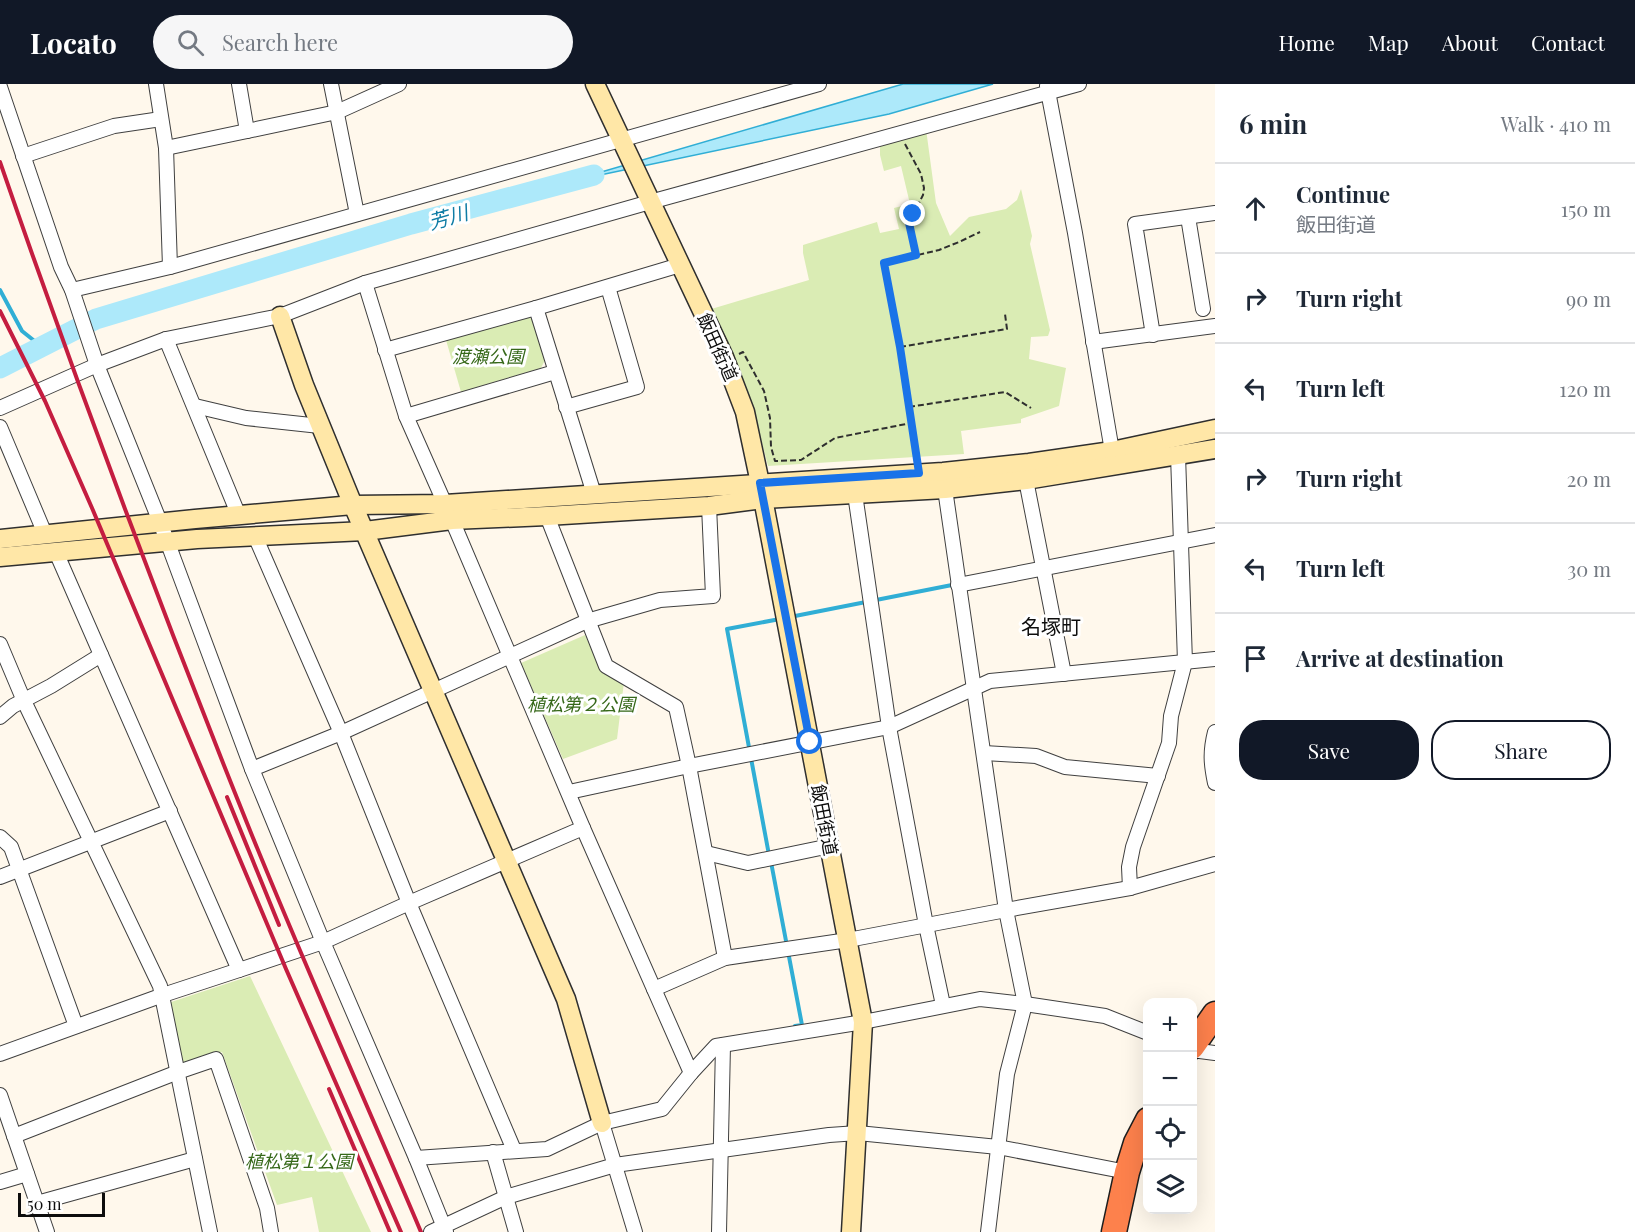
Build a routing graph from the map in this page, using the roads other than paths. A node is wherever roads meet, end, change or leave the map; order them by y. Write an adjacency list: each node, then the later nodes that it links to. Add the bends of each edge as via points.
1 (156, 84): 11 (street)
2 (239, 84): 12 (street)
3 (331, 84): 10 (street)
4 (399, 84): 10 (street)
5 (595, 84): 13 (street, 飯田街道)
6 (819, 84): 13 (street)
7 (1079, 84): 9 (street)
8 (0, 87): 15 (street)
9 (1047, 88): 16 (street, via 902,133); 31 (street)
10 (337, 112): 12 (street); 18 (street)
11 (161, 119): 14 (street); 15 (street, via 114,126)
12 (248, 131): 14 (street)
13 (622, 141): 16 (street, 飯田街道); 18 (street)
14 (166, 148): 21 (street)
15 (23, 156): 24 (street)
16 (650, 202): 20 (street, 飯田街道); 22 (street)
17 (1215, 213): 19 (street)
18 (357, 214): 21 (street)
19 (1188, 217): 26 (street); 29 (street, via 1135,224)
20 (680, 265): 23 (street); 47 (street, 飯田街道, via 745,412)
21 (170, 267): 24 (street)
22 (365, 283): 27 (street); 32 (street)
23 (608, 287): 25 (street); 36 (street, via 637,387)
24 (73, 292): 33 (street)
25 (536, 308): 32 (street); 34 (street)
26 (1203, 309)
27 (280, 316): 30 (street); 39 (street)
28 (1215, 326): 29 (street)
29 (1153, 335): 31 (street)
30 (166, 339): 33 (street); 35 (street)
31 (1093, 342): 43 (street)
32 (385, 350): 38 (street)
33 (97, 365): 37 (street); 55 (street)
34 (555, 372): 36 (street); 38 (street)
35 (195, 406): 39 (street, via 246,418); 53 (street)
36 (566, 407): 48 (street)
37 (0, 408)
38 (406, 416): 52 (street)
39 (320, 426): 50 (street)
40 (0, 427): 57 (street)
41 (1215, 429): 43 (street)
42 (1215, 449): 44 (street)
43 (1112, 451): 47 (street)
44 (1178, 455): 45 (street); 62 (street)
45 (1026, 480): 46 (street); 65 (street)
46 (945, 489): 49 (street); 66 (street)
47 (762, 491): 48 (street); 49 (street); 51 (street); 81 (street, 飯田街道)
48 (594, 494): 52 (street)
49 (855, 494): 78 (street)
50 (353, 505): 52 (street); 53 (street); 56 (street)
51 (709, 506): 54 (street); 67 (street, via 713,596 660,600)
52 (449, 512): 54 (street); 56 (street); 70 (street)
53 (239, 516): 55 (street)
54 (547, 516): 67 (street)
55 (160, 522): 57 (street); 61 (street)
56 (365, 531): 59 (street); 75 (street)
57 (45, 534): 60 (street)
58 (1215, 535): 62 (street)
59 (255, 536): 61 (street); 80 (street)
60 (0, 539)
61 (167, 542): 63 (street); 84 (street)
62 (1182, 542): 65 (street); 72 (street)
63 (56, 552): 64 (street); 69 (street)
64 (0, 557)
65 (1043, 569): 66 (street); 73 (street)
66 (958, 585): 74 (street)
67 (587, 621): 70 (street); 83 (street, via 606,666 676,706)
68 (0, 644): 76 (street)
69 (101, 655): 76 (street); 88 (street)
70 (511, 656): 75 (street); 87 (street)
71 (1215, 658): 72 (street)
72 (1185, 662): 73 (street); 85 (street, via 1170,716 1169,743)
73 (1064, 674): 74 (street, via 990,681)
74 (975, 688): 78 (street); 82 (street)
75 (434, 692): 80 (street); 94 (street)
76 (24, 701): 77 (street); 91 (street)
77 (0, 717)
78 (889, 727): 81 (street); 101 (street)
79 (1215, 732): 86 (street, via 1211,763)
80 (341, 733): 84 (street); 99 (street)
81 (810, 742): 83 (street); 92 (street, 飯田街道)
82 (984, 753): 85 (street, via 1036,756 1065,766); 100 (street)
83 (689, 766): 87 (street); 93 (street)
84 (252, 769): 103 (street)
85 (1158, 776): 98 (street, via 1133,847)
86 (1215, 783)
87 (569, 792): 89 (street)
88 (170, 812): 91 (street); 105 (street)
89 (584, 828): 94 (street); 106 (street)
90 (0, 837): 96 (street, via 11,847)
91 (91, 843): 96 (street); 107 (street)
92 (831, 846): 93 (street, via 748,863); 102 (street, 飯田街道)
93 (706, 853): 104 (street)
94 (507, 861): 99 (street); 122 (street, via 566,999)
95 (1215, 864): 98 (street)
96 (20, 870): 97 (street); 112 (street)
97 (0, 877)
98 (1130, 888): 100 (street)
99 (408, 903): 103 (street); 127 (street)
100 (1006, 910): 101 (street); 108 (street)
101 (926, 925): 102 (street); 109 (street)
102 (848, 940): 104 (street); 111 (street, 飯田街道)
103 (323, 942): 105 (street); 130 (street)
104 (725, 958): 106 (street)
105 (239, 970): 107 (street)
106 (654, 989): 120 (street)
107 (163, 995): 112 (street); 119 (street)
108 (1025, 1004): 109 (street, via 980,999); 113 (street, via 1105,1016); 126 (street, via 1007,1074)
109 (943, 1005): 111 (street)
110 (1215, 1014): 114 (highway)
111 (863, 1022): 115 (street); 124 (street, 飯田街道)
112 (76, 1026): 118 (street)
113 (1143, 1031)
114 (1197, 1041)
115 (723, 1045): 120 (street, via 716,1046); 128 (street)
116 (1197, 1050): 117 (street)
117 (1215, 1053)
118 (0, 1054)
119 (178, 1072): 125 (street); 131 (street); 141 (street, via 216,1059 267,1208)
120 (691, 1072): 122 (street, via 662,1109)
121 (0, 1095): 125 (street)
122 (602, 1123): 127 (street, via 548,1149); 132 (street)
123 (1143, 1130): 133 (highway)
124 (858, 1133): 126 (street); 128 (street); 145 (street, 飯田街道)
125 (14, 1136): 134 (street)
126 (998, 1147): 133 (street); 146 (street)
127 (514, 1150): 129 (street)
128 (722, 1150): 132 (street); 144 (street)
129 (493, 1152): 130 (street); 136 (street)
130 (416, 1158): 139 (street)
131 (195, 1159): 137 (street); 138 (street)
132 (615, 1165): 136 (street); 143 (street)
133 (1127, 1172): 147 (highway)
134 (27, 1174): 135 (street); 137 (street)
135 (0, 1182)
136 (506, 1197): 139 (street); 142 (street)
137 (37, 1203): 140 (street)
138 (205, 1230)
139 (440, 1230)
140 (46, 1232)
141 (271, 1232)
142 (516, 1232)
143 (635, 1232)
144 (719, 1232)
145 (851, 1232)
146 (988, 1232)
147 (1113, 1232)

